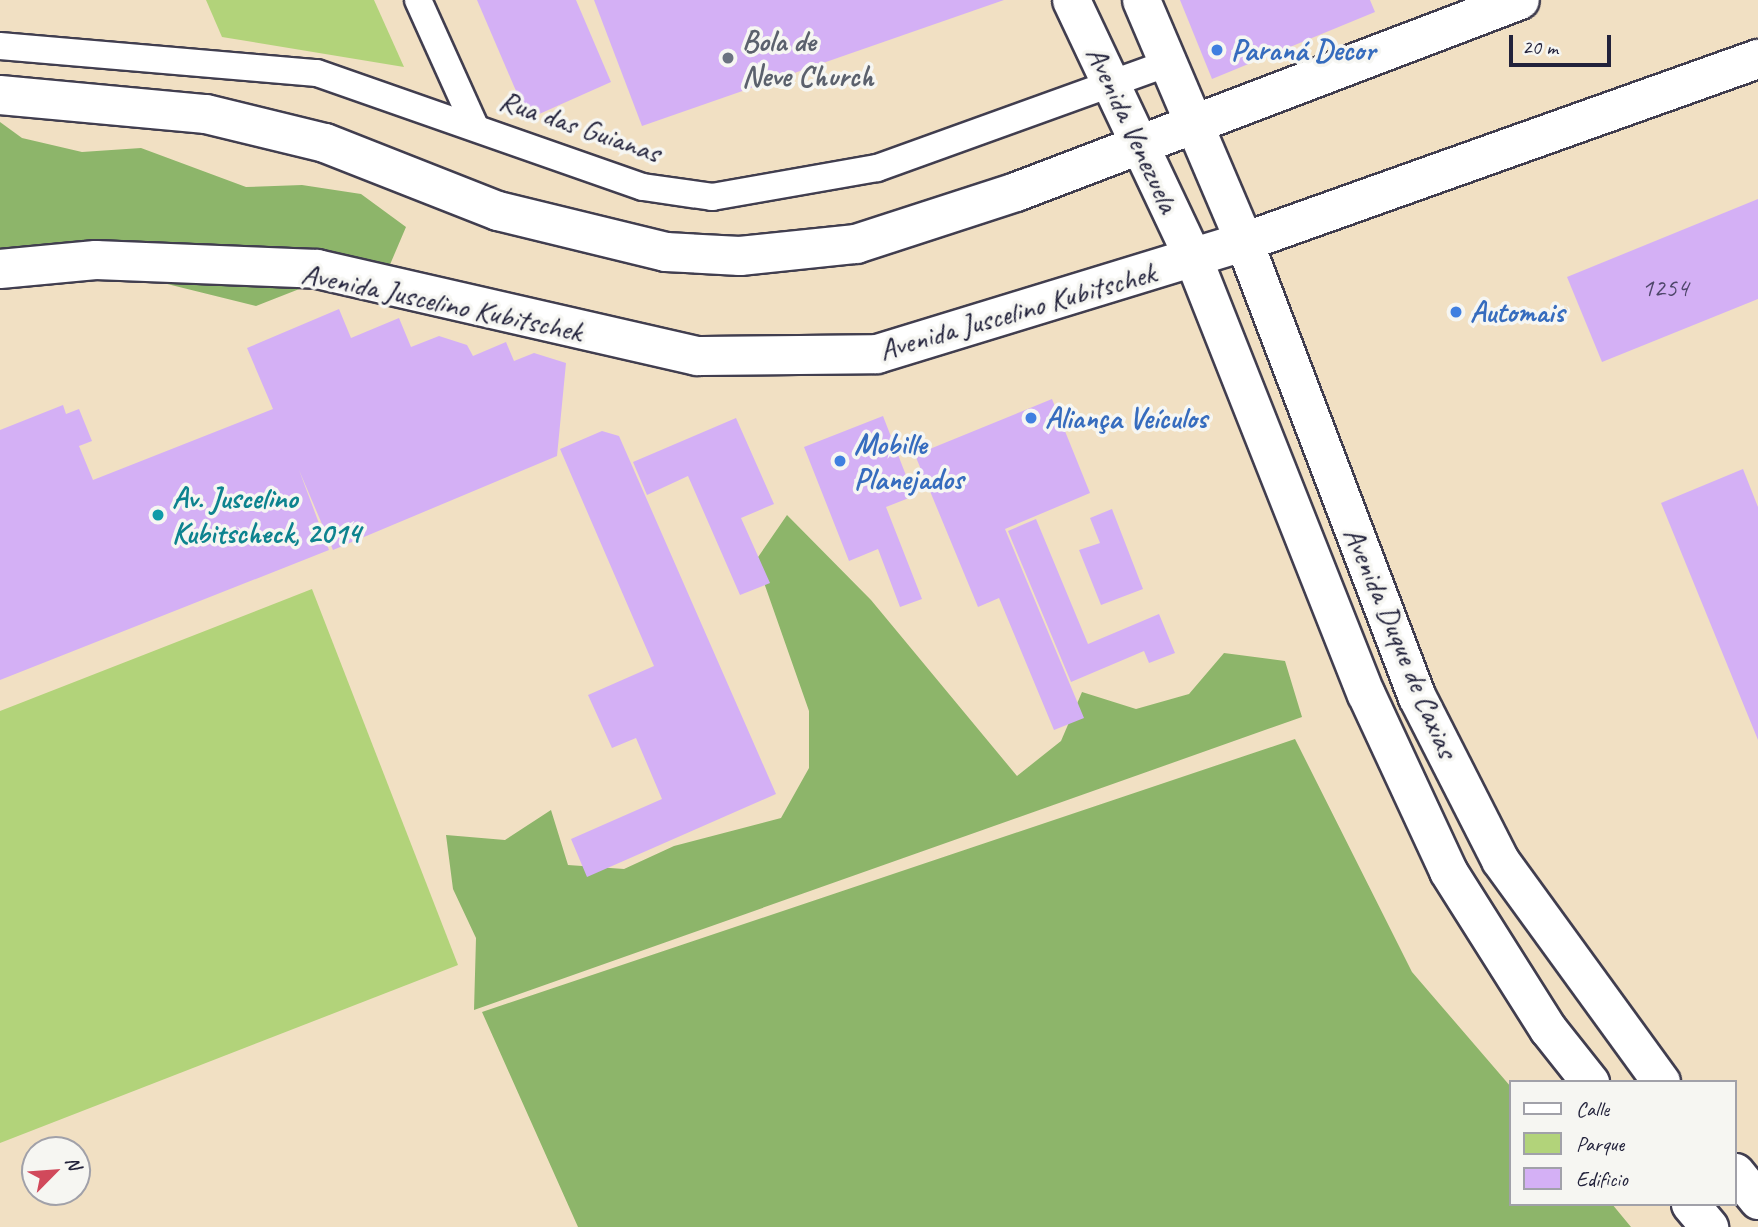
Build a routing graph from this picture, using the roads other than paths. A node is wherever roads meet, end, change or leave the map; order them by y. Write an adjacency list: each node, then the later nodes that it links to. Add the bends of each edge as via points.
1 (418, 0): 10 (street)
2 (1072, 0): 8 (main road, Avenida Venezuela)
3 (1142, 0): 7 (main road, Avenida Venezuela)
4 (1520, 0): 11 (main road)
5 (0, 46): 10 (street, Rua das Guianas, via 317,73)
6 (1758, 59): 13 (main road, Avenida Juscelino Kubitschek)
7 (1169, 63): 8 (street, Rua das Guianas); 11 (main road, Avenida Venezuela)
8 (1114, 83): 10 (street, Rua das Guianas, via 877,168 712,197 643,187); 12 (main road, Avenida Venezuela)
9 (0, 95): 12 (main road, via 116,101 206,114 325,143 498,211 666,252 740,256 856,244)
10 (474, 124)
11 (1197, 128): 12 (main road); 13 (main road, Avenida Venezuela)
12 (1141, 147): 14 (main road, Avenida Venezuela)
13 (1244, 242): 14 (main road, Avenida Juscelino Kubitschek); 17 (main road, Avenida Duque de Caxias, via 1417,697 1500,860)
14 (1194, 258): 15 (main road, Avenida Juscelino Kubitschek, via 877,354 783,358 698,356 317,269 96,260); 16 (main road, Avenida Duque de Caxias, via 1366,694 1448,871 1548,1029)
15 (0, 269)
16 (1588, 1080)
17 (1660, 1080)
18 (1737, 1174): 19 (main road)
19 (1758, 1200)
20 (1692, 1206): 21 (main road)
21 (1709, 1227)

